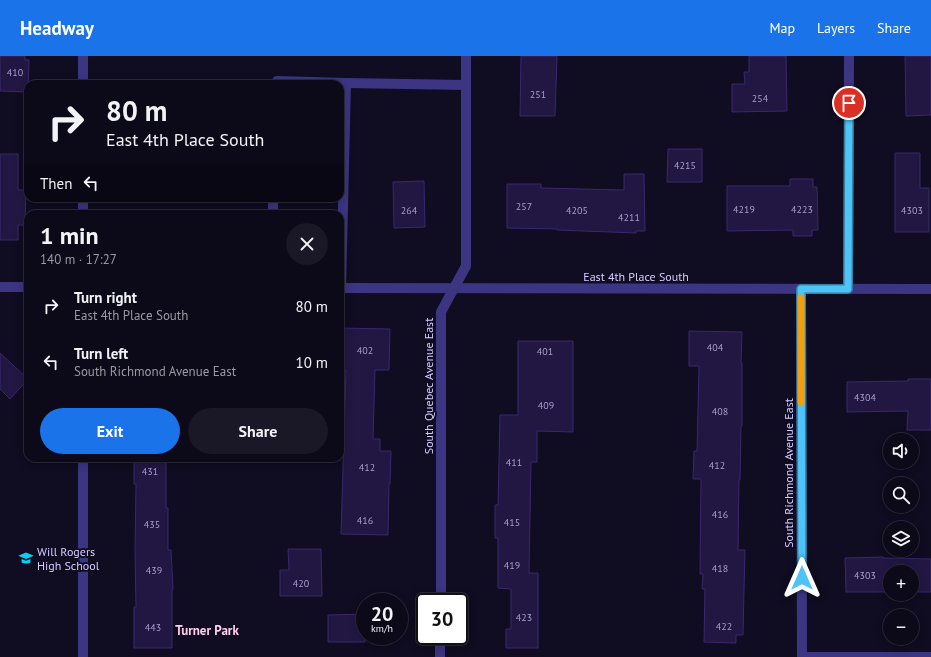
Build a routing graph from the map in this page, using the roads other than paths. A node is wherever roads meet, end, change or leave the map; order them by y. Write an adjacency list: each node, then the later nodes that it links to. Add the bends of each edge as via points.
1 (83, 56): 4 (street)
2 (466, 56): 6 (street, South Quebec Avenue East)
3 (849, 56): 13 (street)
4 (83, 80)
5 (346, 83): 6 (street); 7 (street)
6 (466, 85): 11 (street, South Quebec Avenue East, via 466,266)
7 (344, 151)
8 (0, 287): 9 (street)
9 (24, 287)
10 (344, 288): 11 (street, East 4th Place South)
11 (454, 288): 12 (street, East 4th Place South); 16 (street, South Quebec Avenue East, via 441,312)
12 (801, 289): 13 (street, East 4th Place South); 20 (street, South Richmond Avenue East)
13 (848, 289): 14 (street, East 4th Place South)
14 (931, 289)
15 (83, 462): 18 (street)
16 (440, 593)
17 (440, 645): 19 (street)
18 (83, 657)
19 (440, 657)
20 (802, 657): 21 (street)
21 (931, 657)

